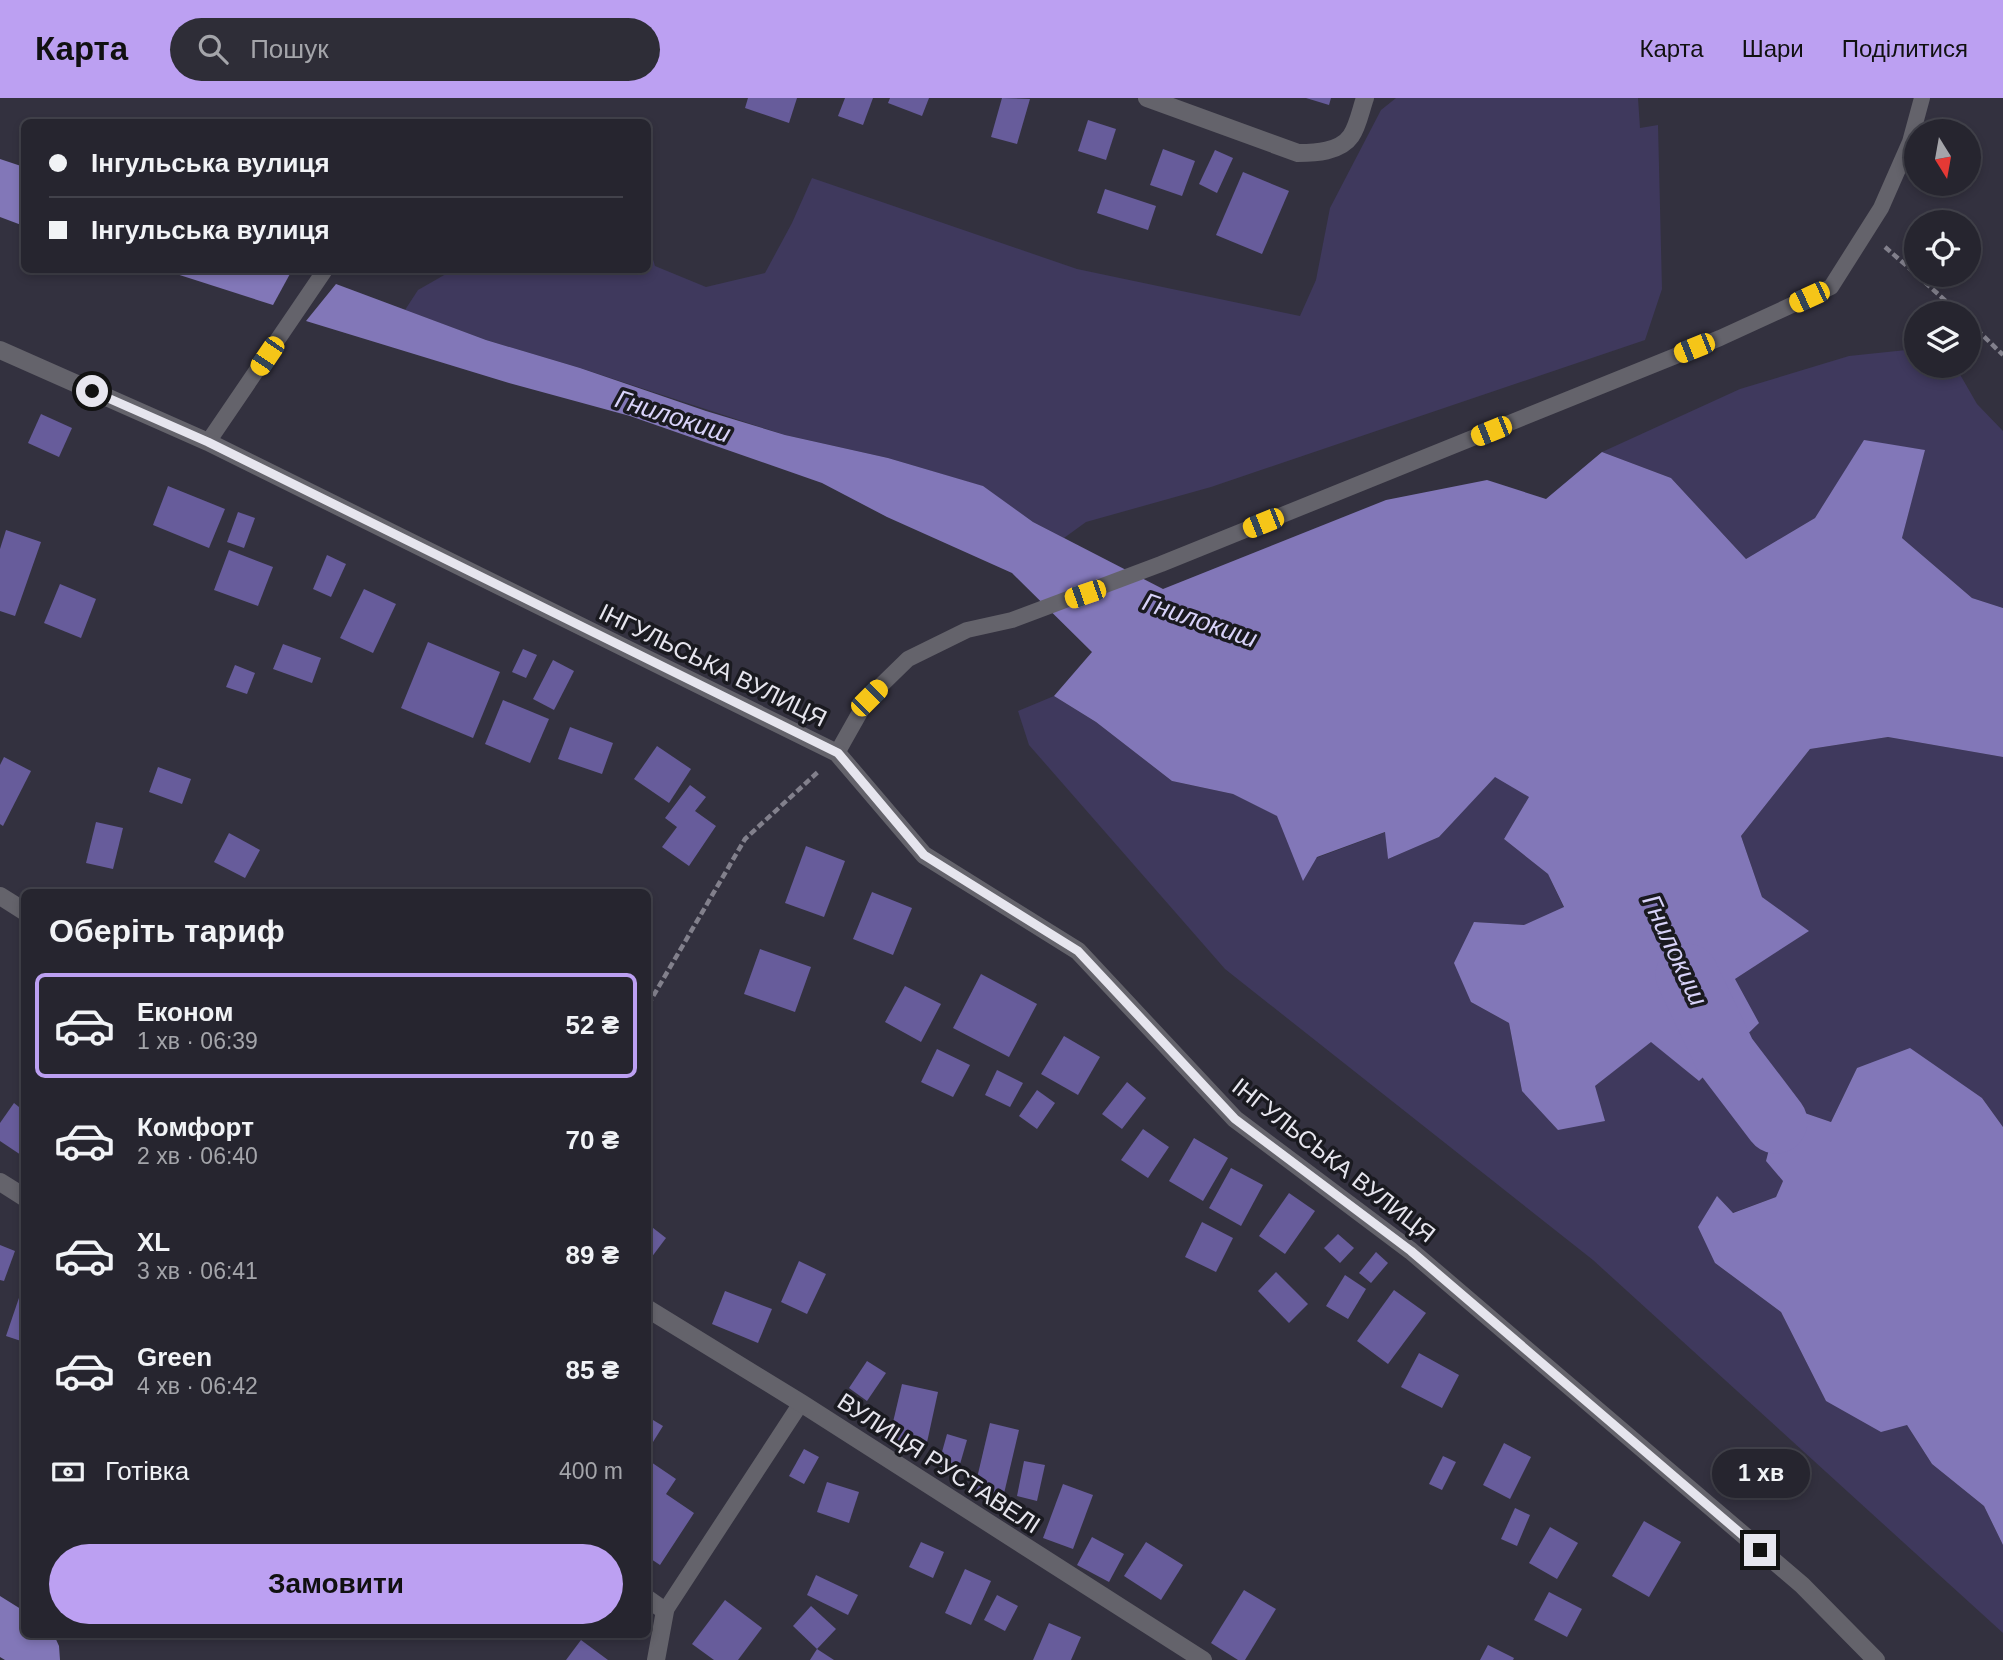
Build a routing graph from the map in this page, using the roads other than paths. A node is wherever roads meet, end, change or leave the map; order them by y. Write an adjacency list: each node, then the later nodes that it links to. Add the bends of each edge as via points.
1 (1147, 98): 2 (street, via 1298,153 1335,148 1351,137)
2 (1365, 98)
3 (1922, 98): 7 (lane, via 1910,142 1881,208 1831,287 1707,343 1161,564 1012,620 967,630 908,659 869,698)
4 (323, 273): 6 (lane)
5 (0, 350): 6 (street, ІНГУЛЬСЬКА ВУЛИЦЯ)
6 (208, 442): 7 (street, ІНГУЛЬСЬКА ВУЛИЦЯ)
7 (838, 753): 18 (street, ІНГУЛЬСЬКА ВУЛИЦЯ, via 924,855 1078,951 1235,1119 1411,1251 1801,1585)
8 (0, 896): 9 (street)
9 (21, 909)
10 (0, 1182): 11 (street)
11 (21, 1195)
12 (651, 1311): 13 (street, ВУЛИЦЯ РУСТАВЕЛІ)
13 (801, 1403): 15 (lane); 17 (street, ВУЛИЦЯ РУСТАВЕЛІ)
14 (651, 1601): 15 (street)
15 (665, 1611): 16 (street)
16 (656, 1660)
17 (1203, 1660)
18 (1876, 1660)

